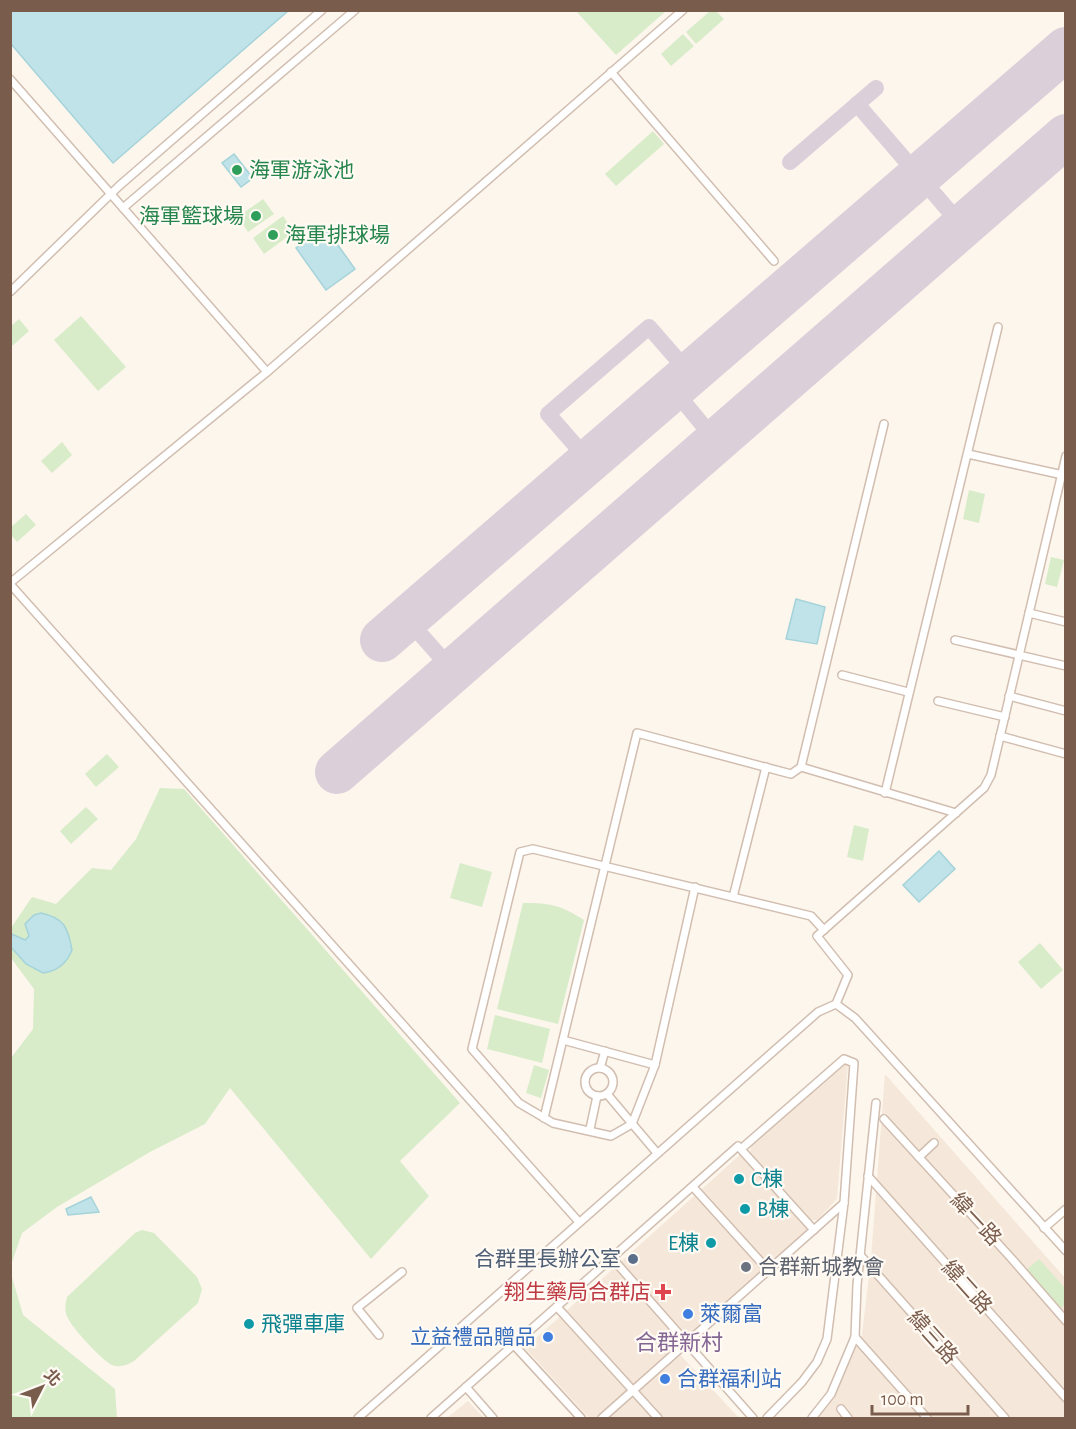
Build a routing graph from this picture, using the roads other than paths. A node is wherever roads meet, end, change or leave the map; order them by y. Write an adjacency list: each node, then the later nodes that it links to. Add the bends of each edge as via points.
1 (322, 10): 6 (street)
2 (355, 10): 7 (street)
3 (683, 10): 4 (street)
4 (611, 72): 8 (street); 11 (street)
5 (10, 79): 6 (street)
6 (110, 195): 7 (street); 9 (street)
7 (123, 208): 11 (street)
8 (774, 261)
9 (10, 292)
10 (998, 327): 13 (street)
11 (267, 372): 16 (street)
12 (884, 424): 30 (street)
13 (968, 454): 15 (street); 23 (street)
14 (1065, 456): 15 (street)
15 (1063, 475): 17 (street)
16 (10, 584): 58 (street)
17 (1029, 613): 18 (street); 20 (street)
18 (1065, 622)
19 (955, 640): 20 (street)
20 (1019, 655): 21 (street); 24 (street)
21 (1065, 666)
22 (842, 675): 23 (street)
23 (908, 692): 32 (street)
24 (1009, 696): 26 (street); 27 (street)
25 (938, 701): 27 (street)
26 (1065, 711)
27 (1005, 717): 28 (street)
28 (1000, 736): 29 (street); 33 (street, via 984,788)
29 (1065, 754)
30 (801, 767): 31 (street, via 791,774); 32 (street)
31 (766, 768): 34 (street, via 637,734); 36 (street)
32 (885, 793): 33 (street)
33 (956, 813): 37 (street)
34 (605, 867): 35 (street); 39 (street); 46 (street, via 533,849 520,852 472,1049 519,1103)
35 (695, 887): 36 (street); 41 (street)
36 (733, 897): 37 (street, via 812,916)
37 (824, 930): 38 (street, via 817,936 848,975)
38 (836, 1005): 52 (street, via 818,1012); 59 (street, via 855,1018)
39 (563, 1040): 40 (street); 46 (street)
40 (604, 1051): 41 (street); 42 (street)
41 (655, 1065): 48 (street)
42 (600, 1068): 43 (street, via 613,1081); 44 (street, via 588,1072 585,1080 589,1093)
43 (607, 1094): 44 (street); 48 (street)
44 (597, 1096): 49 (street)
45 (876, 1103): 54 (street)
46 (544, 1118): 49 (street)
47 (884, 1119): 53 (street, 緯一路)
48 (632, 1124): 49 (street, via 611,1136); 52 (street)
49 (590, 1129)
50 (934, 1143): 53 (street)
51 (740, 1148): 55 (street); 56 (street, via 838,1063 849,1059 854,1063); 60 (street)
52 (657, 1153): 58 (street)
53 (919, 1157): 67 (street, 緯一路)
54 (868, 1176): 62 (street); 74 (street, 緯二路)
55 (693, 1187): 63 (street); 64 (street)
56 (844, 1203): 60 (street); 83 (street, via 827,1340 802,1382)
57 (1065, 1209): 59 (street)
58 (579, 1222): 76 (street)
59 (1044, 1227): 61 (street)
60 (814, 1230): 64 (street)
61 (1065, 1251)
62 (861, 1256): 69 (street); 87 (street, 緯三路)
63 (612, 1258): 66 (street); 70 (street)
64 (769, 1271): 70 (street)
65 (402, 1272): 68 (street, via 357,1308)
66 (557, 1307): 71 (street); 73 (street)
67 (1065, 1321)
68 (379, 1335)
69 (855, 1337): 84 (street, via 831,1394); 86 (street)
70 (686, 1344): 73 (street); 82 (street)
71 (514, 1345): 72 (street); 79 (street)
72 (466, 1388): 77 (street); 78 (street)
73 (634, 1391): 80 (street); 81 (street)
74 (1065, 1398)
75 (841, 1409): 85 (street)
76 (358, 1419)
77 (431, 1419)
78 (493, 1419)
79 (581, 1419)
80 (602, 1419)
81 (658, 1419)
82 (753, 1419)
83 (767, 1419)
84 (812, 1419)
85 (848, 1419)
86 (927, 1419)
87 (1005, 1419)

